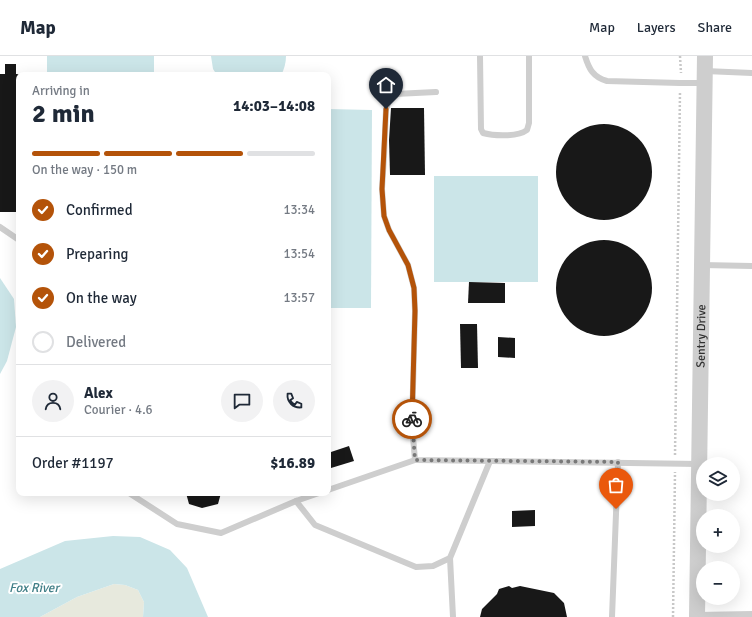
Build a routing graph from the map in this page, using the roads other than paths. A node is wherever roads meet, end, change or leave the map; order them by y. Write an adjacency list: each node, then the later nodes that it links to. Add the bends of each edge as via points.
1 (480, 56): 2 (lane, via 481,129 490,135 517,135 527,130)
2 (529, 56)
3 (585, 56): 4 (lane, via 589,69 600,79 607,81 680,83)
4 (705, 70): 5 (lane); 9 (street, Sentry Drive)
5 (752, 73)
6 (436, 92): 12 (lane, via 395,94 390,98 386,109 382,189 384,216 408,265 414,288 412,425)
7 (0, 227): 8 (lane)
8 (16, 238)
9 (702, 265): 10 (lane); 11 (street, Sentry Drive)
10 (752, 266)
11 (699, 457)
12 (415, 460): 13 (lane); 16 (lane)
13 (490, 461): 14 (lane); 21 (lane)
14 (618, 462): 15 (lane); 25 (lane)
15 (696, 464)
16 (331, 489)
17 (134, 496): 19 (lane, via 177,524 221,533)
18 (310, 496): 19 (lane)
19 (296, 501): 21 (lane, via 315,525 416,567 433,566)
20 (699, 501): 23 (street, Sentry Drive)
21 (450, 558): 24 (lane)
22 (752, 614): 23 (lane)
23 (697, 616)
24 (453, 617)
25 (612, 617)

